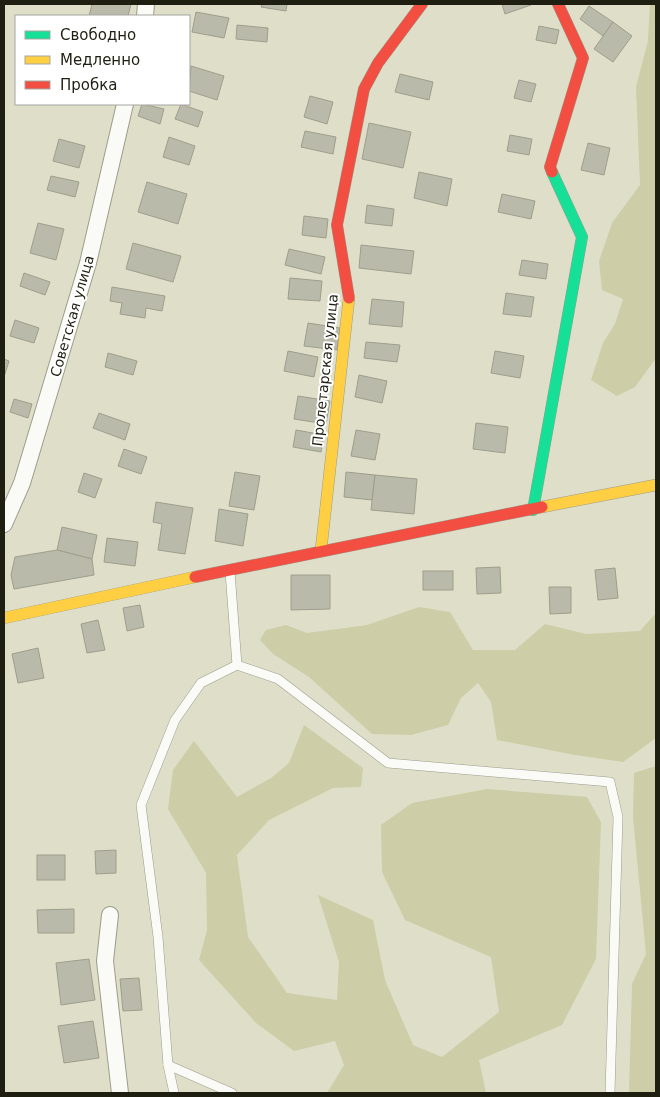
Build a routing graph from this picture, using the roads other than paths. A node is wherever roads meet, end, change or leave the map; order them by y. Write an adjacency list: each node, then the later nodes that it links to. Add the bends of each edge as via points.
1 (422, 4): 7 (street, Пролетарская улица, via 378,63 364,89 337,225 349,296)
2 (558, 4): 5 (street, via 583,58 550,167 582,237)
3 (125, 105): 6 (street, Советская улица, via 88,263 22,483)
4 (656, 486): 5 (street)
5 (533, 510): 7 (street)
6 (4, 524)
7 (321, 550): 8 (street)
8 (230, 569): 9 (street); 10 (lane)
9 (4, 618)
10 (237, 665): 12 (lane, via 201,683 175,720 141,805 158,937); 16 (lane, via 278,679 388,763 610,782 618,817)
11 (110, 915): 13 (street, via 105,962)
12 (168, 1065): 14 (lane); 15 (lane)
13 (120, 1093)
14 (174, 1093)
15 (232, 1093)
16 (610, 1093)

